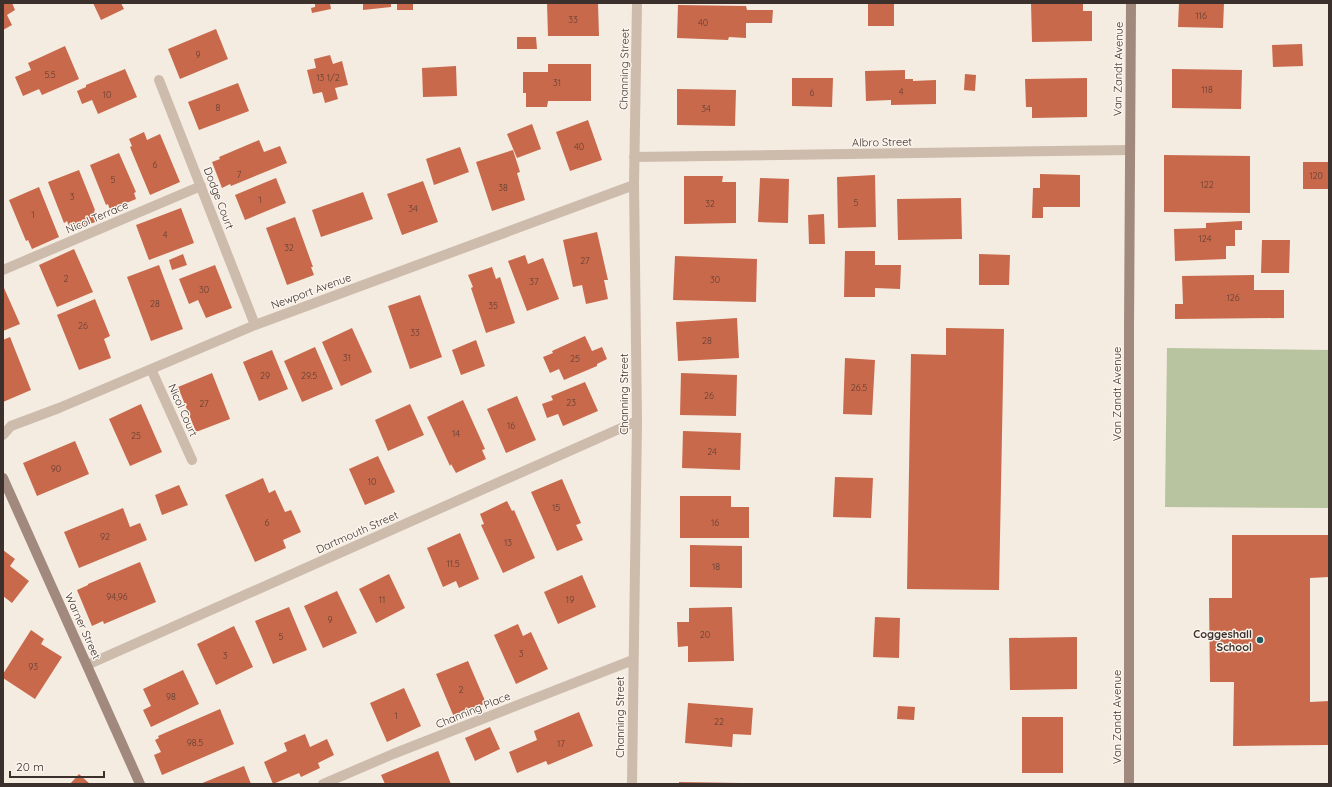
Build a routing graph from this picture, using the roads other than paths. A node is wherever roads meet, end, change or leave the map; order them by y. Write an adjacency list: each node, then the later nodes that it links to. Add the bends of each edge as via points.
1 (637, 3): 5 (street, Channing Street)
2 (1131, 3): 4 (street, Van Zandt Avenue)
3 (159, 80): 7 (street, Dodge Court)
4 (1130, 150): 5 (street, Albro Street); 20 (street, Van Zandt Avenue)
5 (634, 157): 6 (street, Channing Street)
6 (634, 185): 9 (street, Newport Avenue); 11 (street, Channing Street)
7 (201, 186): 8 (street, Nicol Terrace); 9 (street, Dodge Court)
8 (3, 270)
9 (255, 325): 10 (street, Newport Avenue)
10 (151, 369): 12 (street, Newport Avenue, via 11,426); 13 (street, Nicol Court)
11 (637, 420): 15 (street, Channing Street); 16 (street, Dartmouth Street)
12 (3, 435)
13 (192, 460)
14 (3, 478): 16 (street, Warner Street)
15 (633, 660): 18 (street, Channing Place); 19 (street, Channing Street)
16 (87, 665): 17 (street, Warner Street)
17 (140, 784)
18 (323, 784)
19 (632, 784)
20 (1129, 784)

